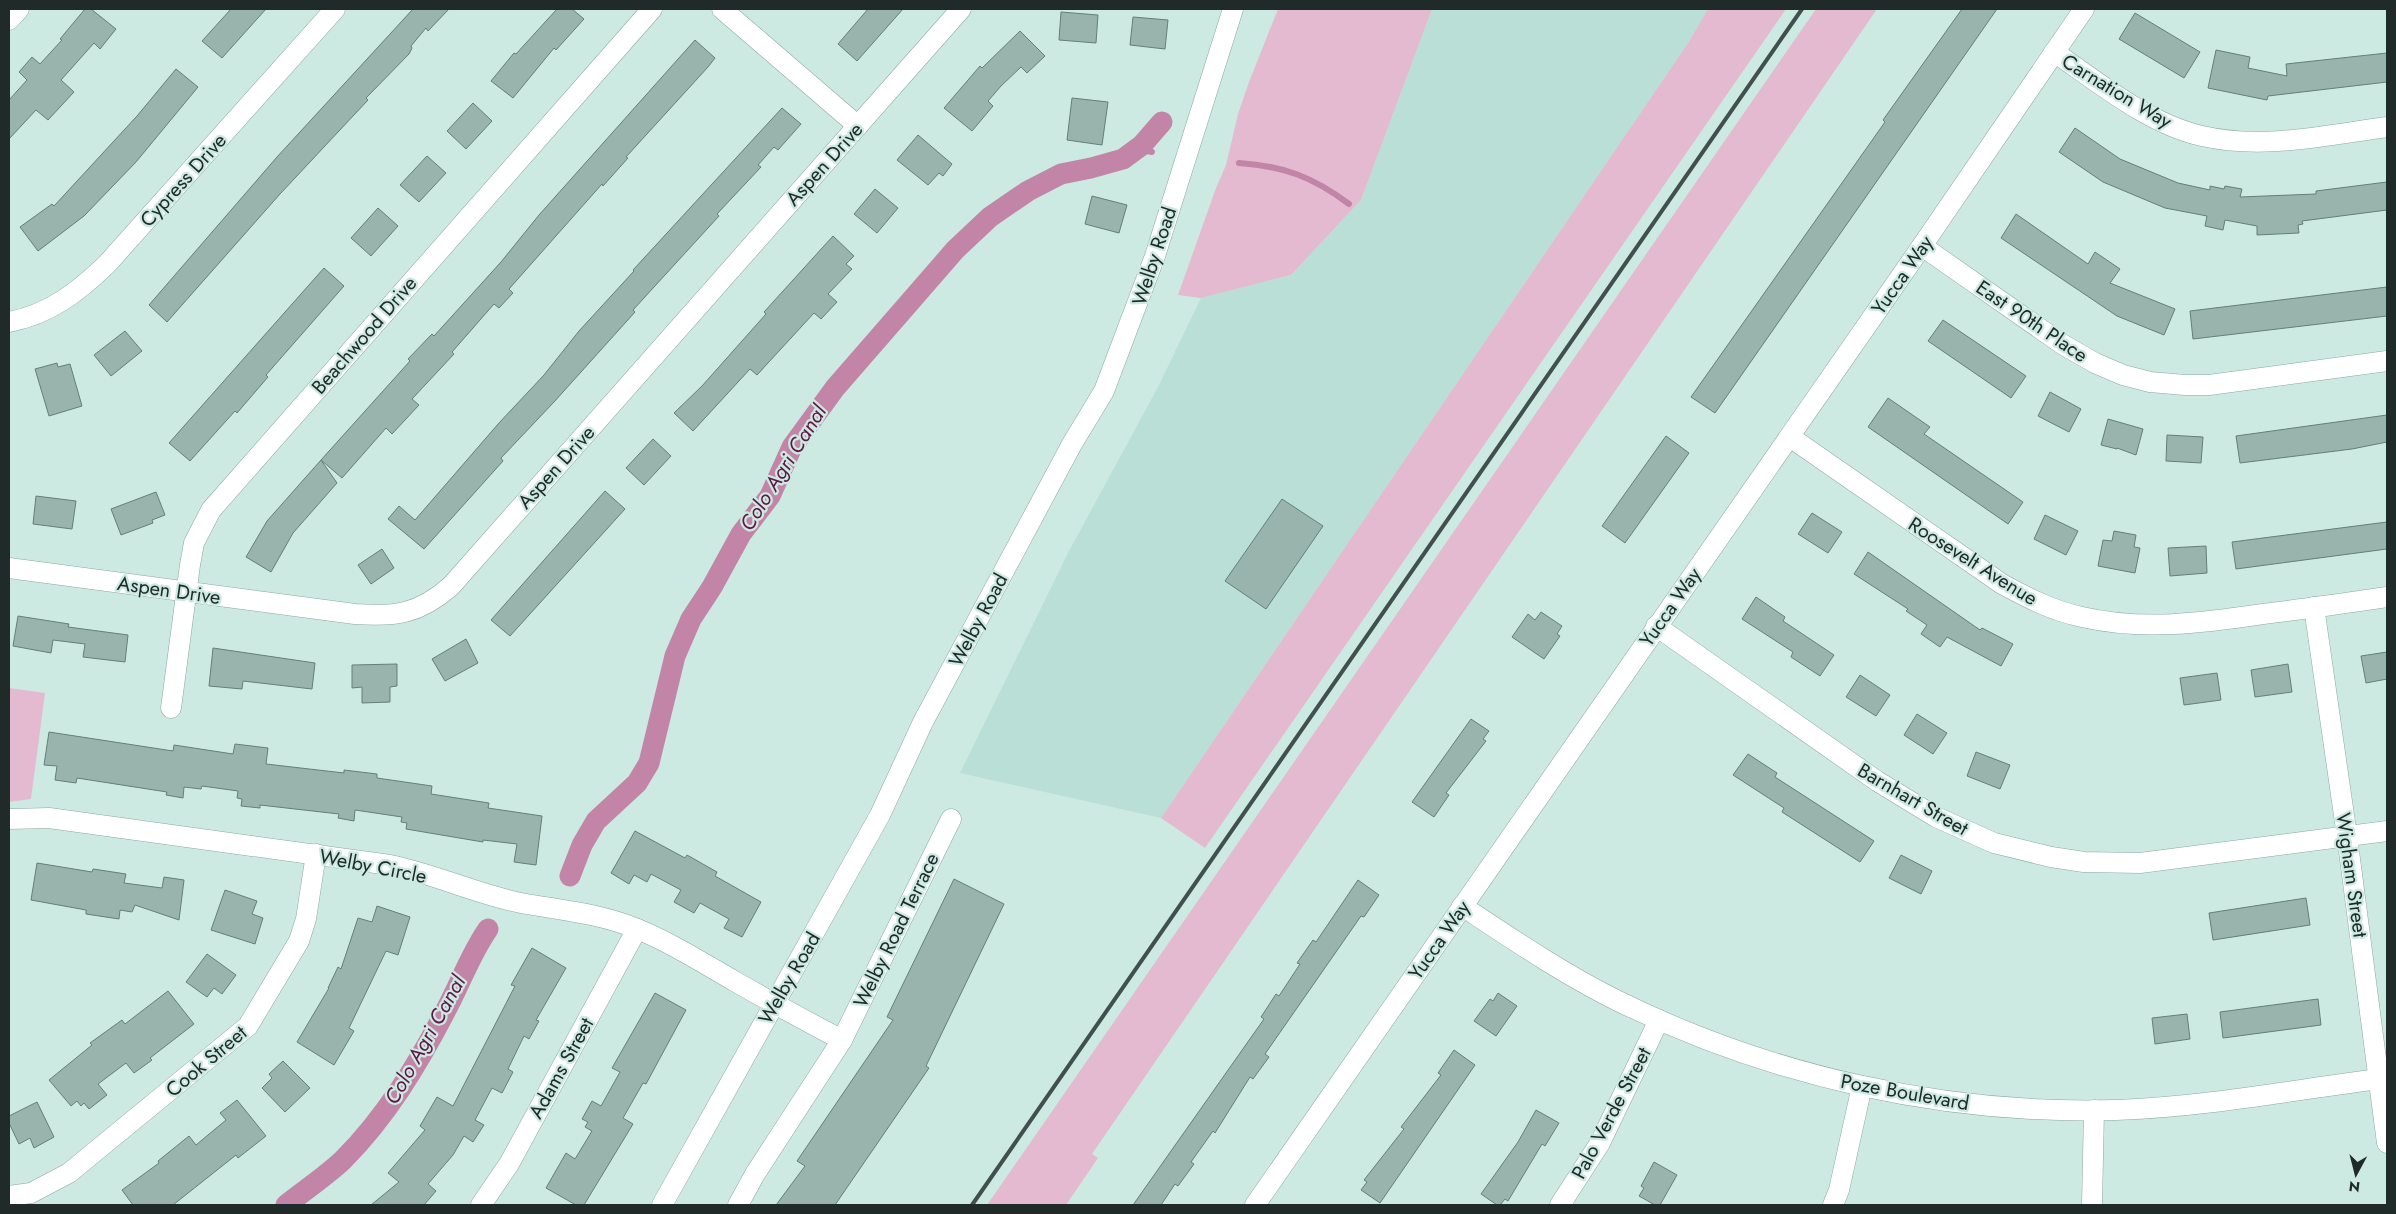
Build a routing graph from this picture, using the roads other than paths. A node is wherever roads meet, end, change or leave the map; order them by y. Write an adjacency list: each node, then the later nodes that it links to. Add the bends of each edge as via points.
1 (19, 9): 8 (street)
2 (335, 9): 13 (street, Cypress Drive, via 101,270 53,308)
3 (652, 9): 17 (street, Beachwood Drive, via 212,510 194,543)
4 (722, 9): 10 (street)
5 (961, 9): 10 (street, Aspen Drive)
6 (1234, 9): 29 (street, Welby Road, via 1152,264 1104,391 1072,444 928,713 880,815)
7 (2084, 9): 9 (street, Yucca Way)
8 (9, 20)
9 (2054, 52): 11 (street, Carnation Way, via 2126,101 2172,126 2201,136 2264,143); 12 (street, Yucca Way)
10 (858, 126): 17 (street, Aspen Drive, via 439,597 413,611 385,616)
11 (2387, 127)
12 (1922, 246): 14 (street, East 90th Place, via 2062,344 2116,372 2150,382 2209,385); 15 (street, Yucca Way)
13 (9, 322)
14 (2387, 360)
15 (1790, 437): 19 (street, Roosevelt Avenue, via 2002,584 2061,611 2134,626 2158,626); 20 (street, Yucca Way)
16 (9, 568): 17 (street, Aspen Drive)
17 (186, 592): 21 (street, Beachwood Drive)
18 (2387, 597): 19 (street, Roosevelt Avenue)
19 (2314, 607): 25 (street, Wigham Street)
20 (1656, 626): 25 (street, Barnhart Street, via 1891,790 1936,817 1994,842 2084,862 2140,863); 27 (street, Yucca Way)
21 (172, 708)
22 (9, 819): 26 (street, Welby Circle, via 49,818)
23 (951, 819): 31 (street, Welby Road Terrace)
24 (2387, 831): 25 (street, Barnhart Street)
25 (2347, 836): 32 (street, Wigham Street)
26 (316, 854): 28 (street, Welby Circle, via 407,869 468,889 522,903 576,910); 36 (street, Cook Street, via 306,919 298,941 248,1026 68,1173 31,1193)
27 (1462, 906): 30 (street, Poze Boulevard, via 1548,962); 40 (street, Yucca Way)
28 (637, 929): 29 (street, Welby Circle); 37 (street, Adams Street, via 509,1164)
29 (774, 1003): 31 (street); 38 (street, Welby Road)
30 (1659, 1020): 33 (street, Poze Boulevard, via 1769,1061); 41 (street, Palo Verde Street, via 1600,1143)
31 (842, 1040): 39 (street, Welby Road Terrace)
32 (2383, 1079): 34 (street, Poze Boulevard, via 2186,1105); 35 (street, Wigham Street)
33 (1862, 1086): 34 (street, Poze Boulevard, via 1953,1102 2023,1109); 42 (street)
34 (2094, 1110): 43 (street)
35 (2387, 1143)
36 (9, 1196)
37 (481, 1205)
38 (662, 1205)
39 (738, 1205)
40 (1255, 1205)
41 (1560, 1205)
42 (1833, 1205)
43 (2092, 1205)

